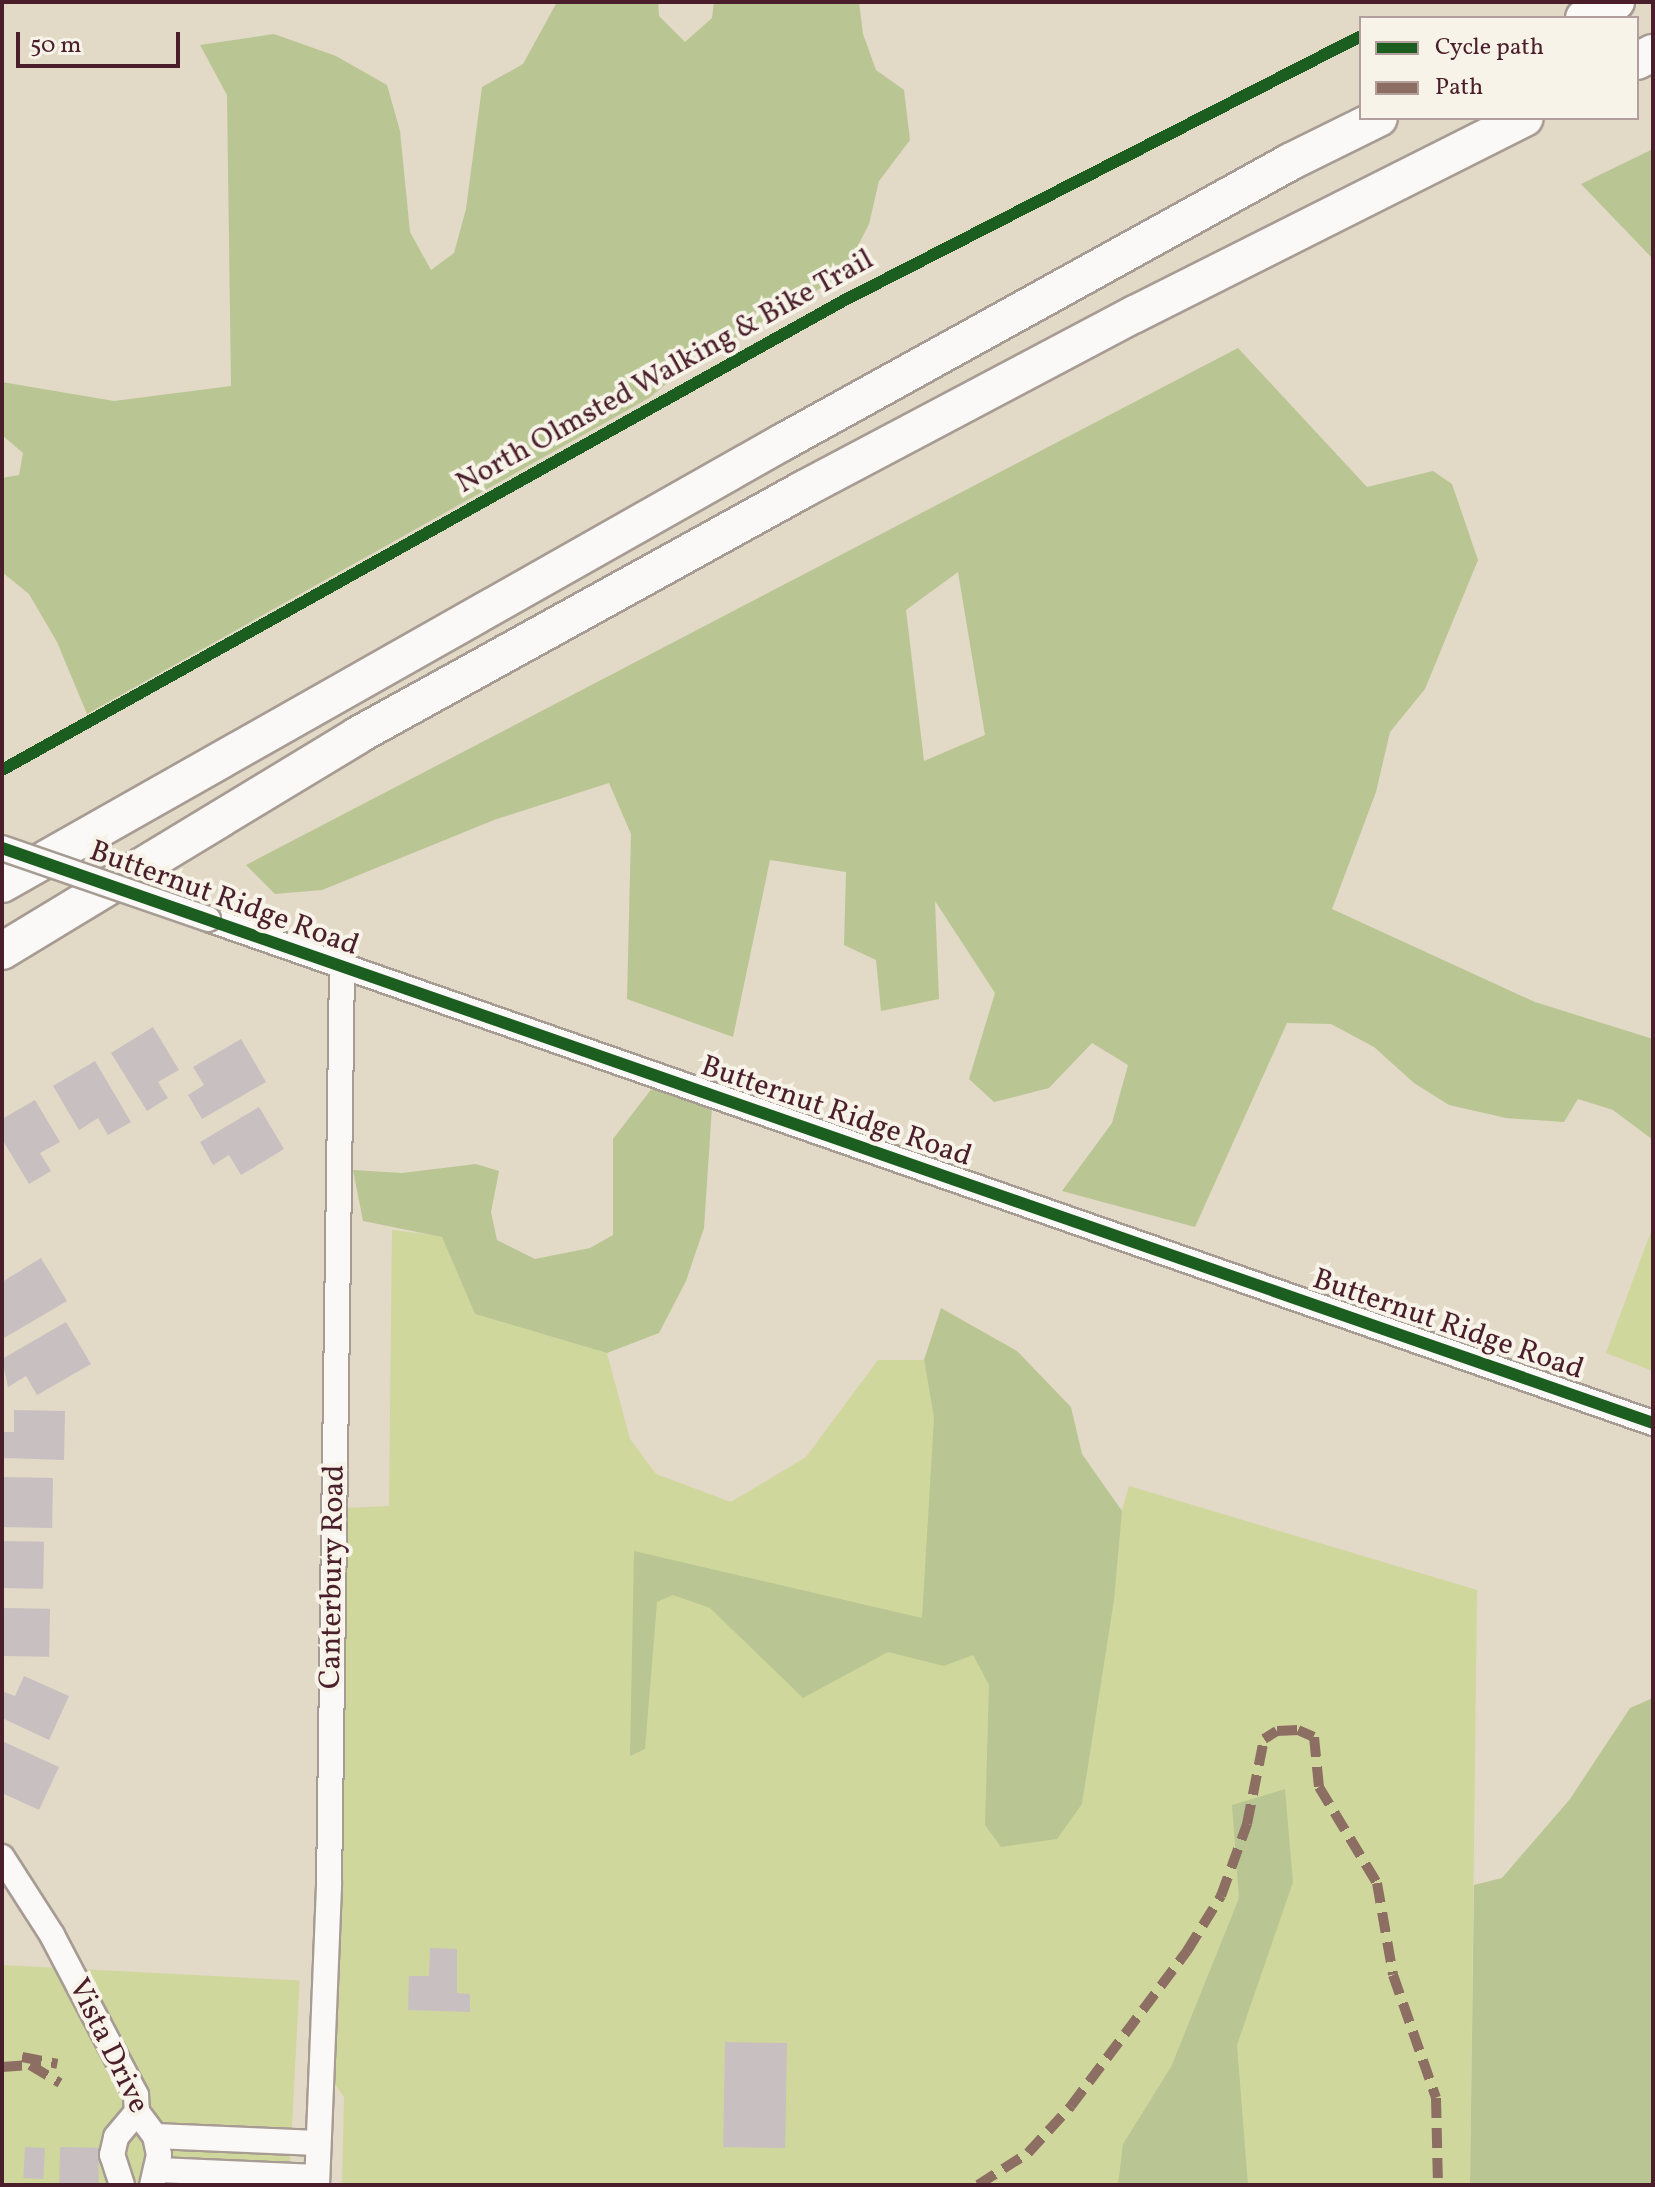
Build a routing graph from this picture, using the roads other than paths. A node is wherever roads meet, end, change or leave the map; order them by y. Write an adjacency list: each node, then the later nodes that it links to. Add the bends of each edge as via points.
1 (1616, 2): 2 (highway)
2 (1588, 16)
3 (1375, 120): 6 (highway, via 783,442)
4 (1520, 120): 7 (highway, via 1135,314 790,497 358,735)
5 (2, 848): 8 (street, Butternut Ridge Road, bridge)
6 (2, 884)
7 (2, 951)
8 (342, 969): 9 (street, Butternut Ridge Road); 13 (street, Canterbury Road, via 329,1885)
9 (1653, 1423)
10 (2, 1857): 11 (street, Vista Drive, via 108,2037 136,2095)
11 (137, 2112): 12 (street, Vista Drive); 16 (street, via 116,2137 112,2155)
12 (155, 2136): 13 (street, Vista Drive); 14 (street)
13 (318, 2143): 15 (street, Canterbury Road)
14 (155, 2178): 15 (street)
15 (317, 2181)
16 (122, 2185)

